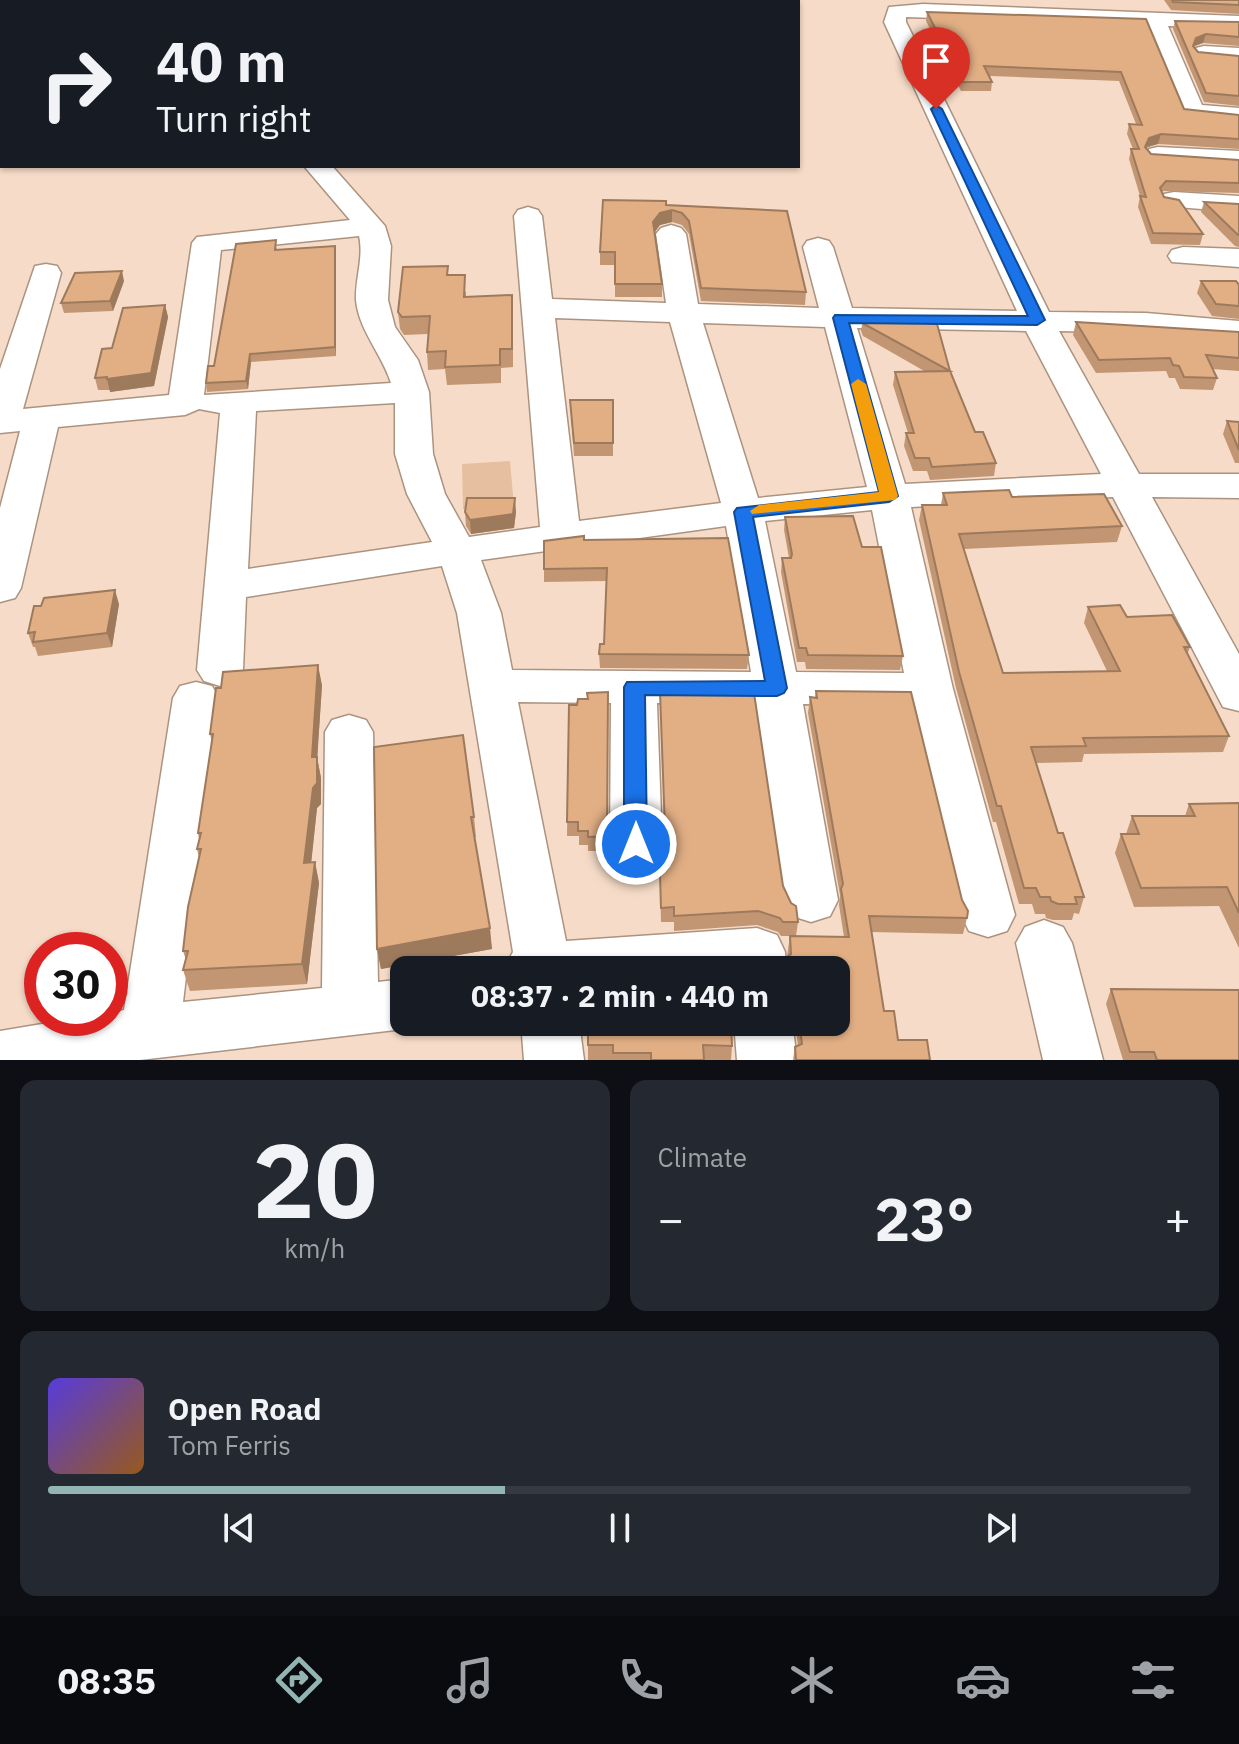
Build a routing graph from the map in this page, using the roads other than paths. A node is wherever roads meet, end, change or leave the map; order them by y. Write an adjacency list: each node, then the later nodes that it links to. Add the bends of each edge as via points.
1 (1159, 13): 2 (street); 5 (street, via 1193,112); 22 (street, via 896,11 895,22)
2 (1239, 22)
3 (1204, 53): 4 (street)
4 (1239, 55)
5 (1239, 115)
6 (1158, 155): 7 (street)
7 (1231, 159): 9 (street)
8 (319, 168): 13 (street)
9 (1239, 196)
10 (1174, 200): 11 (street)
11 (1239, 204)
12 (528, 216): 19 (street)
13 (371, 226): 24 (street, via 376,246 372,300 379,327 401,360); 26 (street, via 207,243)
14 (671, 234): 20 (street)
15 (818, 247): 21 (street)
16 (1183, 256): 17 (street)
17 (1239, 258)
18 (46, 273): 28 (street)
19 (536, 308): 20 (street); 33 (street)
20 (684, 313): 21 (street); 32 (street)
21 (841, 318): 22 (street); 31 (street)
22 (1037, 320): 23 (street); 29 (street)
23 (1239, 331)
24 (412, 392): 25 (street); 34 (street, via 414,454 426,494)
25 (239, 401): 26 (street); 35 (street)
26 (185, 404): 27 (street)
27 (42, 417): 28 (street); 36 (street)
28 (0, 422)
29 (1126, 484): 30 (street); 31 (street); 41 (street)
30 (1239, 486)
31 (889, 496): 32 (street); 40 (street)
32 (743, 512): 33 (street); 39 (street)
33 (561, 538): 34 (street)
34 (458, 553): 35 (street); 37 (street, via 479,613)
35 (226, 586): 51 (street)
36 (0, 588)
37 (494, 686): 38 (street); 47 (street)
38 (634, 687): 39 (street); 43 (street)
39 (777, 688): 40 (street); 44 (street)
40 (930, 689): 45 (street)
41 (1239, 695)
42 (349, 732): 50 (street)
43 (636, 844)
44 (811, 900)
45 (988, 915)
46 (1044, 943): 57 (street)
47 (538, 956)
48 (706, 956): 49 (street)
49 (757, 956)
50 (377, 1007): 51 (street)
51 (150, 1032): 54 (street)
52 (551, 1036): 55 (street)
53 (764, 1036): 56 (street)
54 (0, 1058)
55 (554, 1060)
56 (767, 1060)
57 (1073, 1060)

